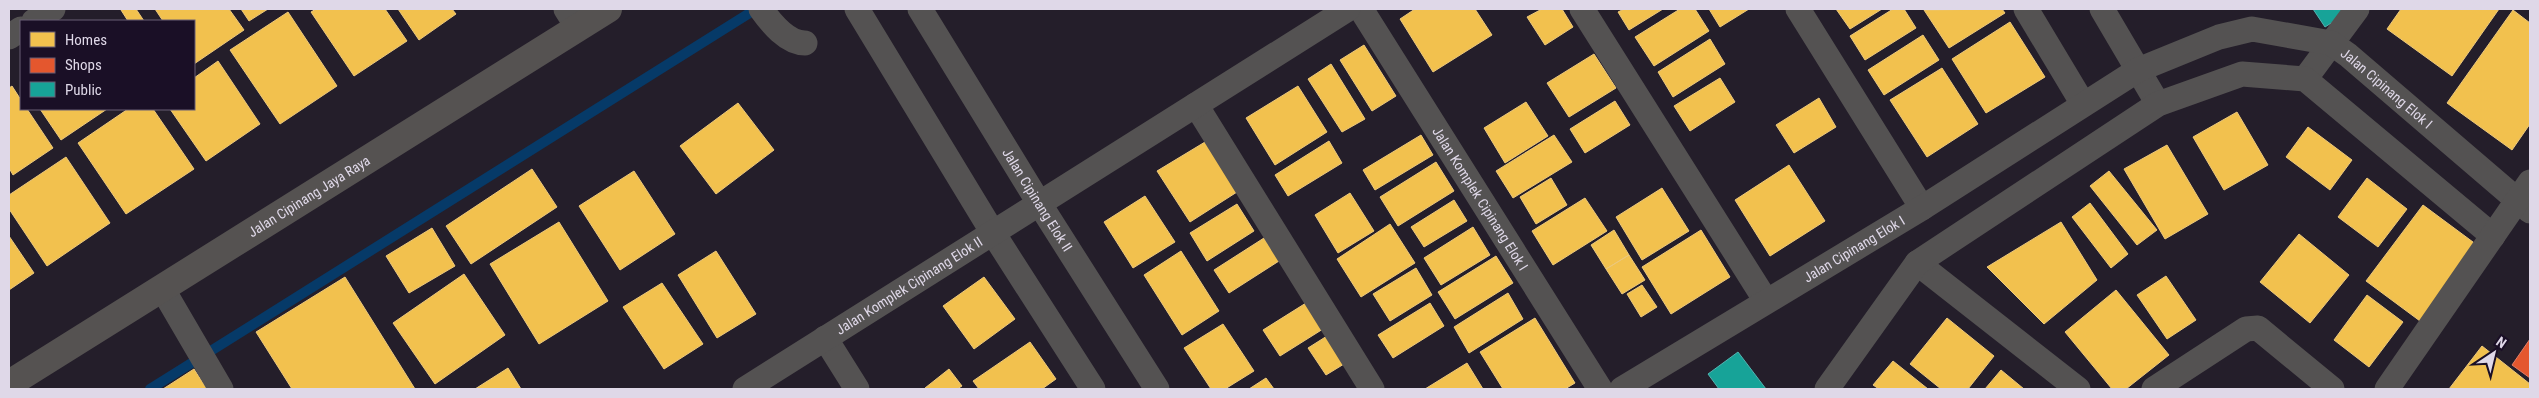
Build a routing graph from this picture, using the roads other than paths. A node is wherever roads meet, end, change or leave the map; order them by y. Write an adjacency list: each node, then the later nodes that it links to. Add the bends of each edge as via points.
1 (53, 9): 14 (street)
2 (608, 9): 13 (street, Jalan Cipinang Jaya Raya)
3 (857, 9): 27 (street)
4 (920, 9): 25 (street, Jalan Cipinang Elok II)
5 (1348, 9): 21 (street)
6 (1361, 9): 40 (street, Jalan Komplek Cipinang Elok I)
7 (1582, 9): 31 (street)
8 (1798, 9): 26 (street)
9 (2026, 9): 22 (street)
10 (2102, 9): 19 (street)
11 (2357, 9): 18 (street)
12 (763, 12): 17 (street, via 789,39 796,43)
13 (572, 18): 30 (street, Jalan Cipinang Jaya Raya)
14 (36, 20)
15 (20, 30): 16 (street)
16 (9, 37)
17 (805, 42)
18 (2330, 43): 19 (street, Jalan Cipinang Elok I, via 2252,29 2219,37); 20 (street); 24 (street, Jalan Cipinang Elok I)
19 (2138, 70): 22 (street, Jalan Cipinang Elok I); 23 (street)
20 (2305, 79): 23 (street, via 2242,74); 28 (street)
21 (1196, 104): 25 (street); 39 (street)
22 (2083, 104): 26 (street, Jalan Cipinang Elok I)
23 (2158, 104): 29 (street)
24 (2526, 198): 28 (street, Jalan Cipinang Elok I)
25 (1039, 204): 27 (street); 38 (street, Jalan Cipinang Elok II)
26 (1922, 208): 31 (street, Jalan Cipinang Elok I)
27 (993, 233): 32 (street, Jalan Komplek Cipinang Elok II); 37 (street)
28 (2494, 236): 46 (street, Jalan Cipinang Elok I)
29 (1916, 263): 42 (street); 43 (street)
30 (162, 288): 33 (street); 34 (street, Jalan Cipinang Jaya Raya)
31 (1766, 301): 41 (street, Jalan Cipinang Elok I)
32 (825, 338): 35 (street, Jalan Komplek Cipinang Elok II); 36 (street, Jalan Komplek Cipinang Elok II)
33 (216, 381)
34 (9, 384)
35 (745, 389)
36 (857, 389)
37 (1094, 389)
38 (1157, 389)
39 (1372, 389)
40 (1600, 389)
41 (1622, 389)
42 (1827, 389)
43 (2078, 389)
44 (2154, 389): 45 (street, via 2246,329 2258,328)
45 (2332, 389)
46 (2387, 389)

